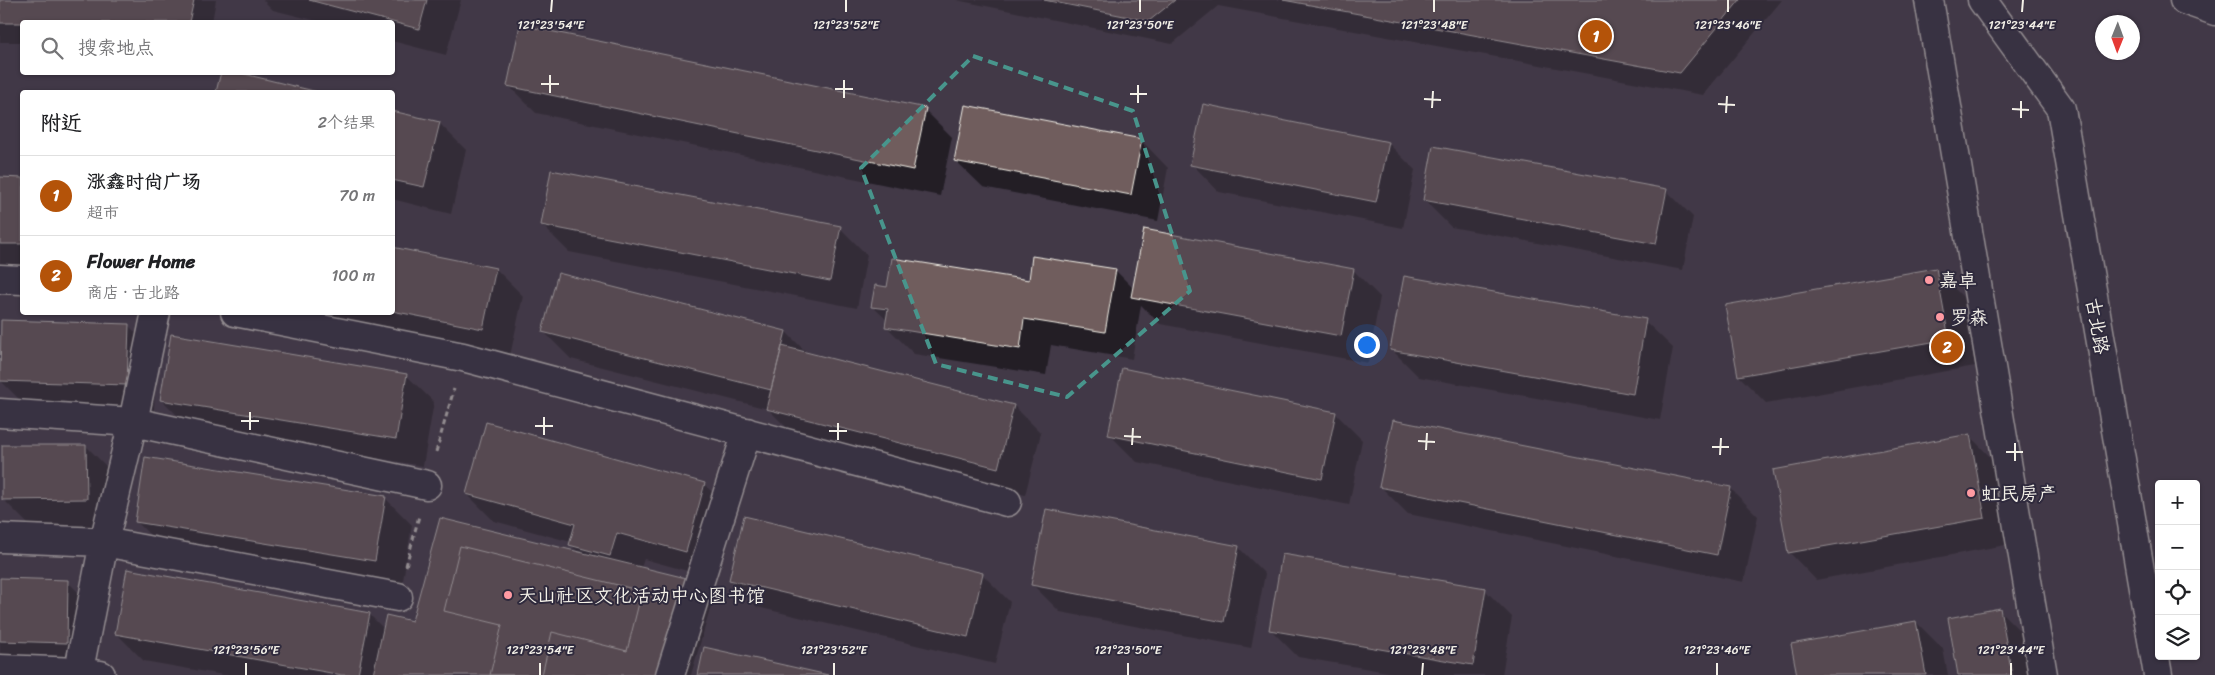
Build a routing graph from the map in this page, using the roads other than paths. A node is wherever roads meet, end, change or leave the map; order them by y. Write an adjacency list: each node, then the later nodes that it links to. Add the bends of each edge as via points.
1 (1929, 0): 20 (street)
2 (1982, 0): 21 (street, 古北路, via 2061,108)
3 (2184, 0): 4 (street)
4 (2215, 11)
5 (0, 279): 6 (street)
6 (20, 280)
7 (155, 315): 10 (street)
8 (250, 315): 11 (street, via 463,357)
9 (0, 413): 10 (street)
10 (133, 422): 12 (street); 15 (street)
11 (747, 432): 13 (street); 19 (street)
12 (427, 486)
13 (1007, 502)
14 (0, 538): 15 (street)
15 (104, 542): 16 (street); 18 (street)
16 (398, 597)
17 (0, 669): 18 (street)
18 (86, 674)
19 (670, 675)
20 (2043, 675)
21 (2158, 675)

